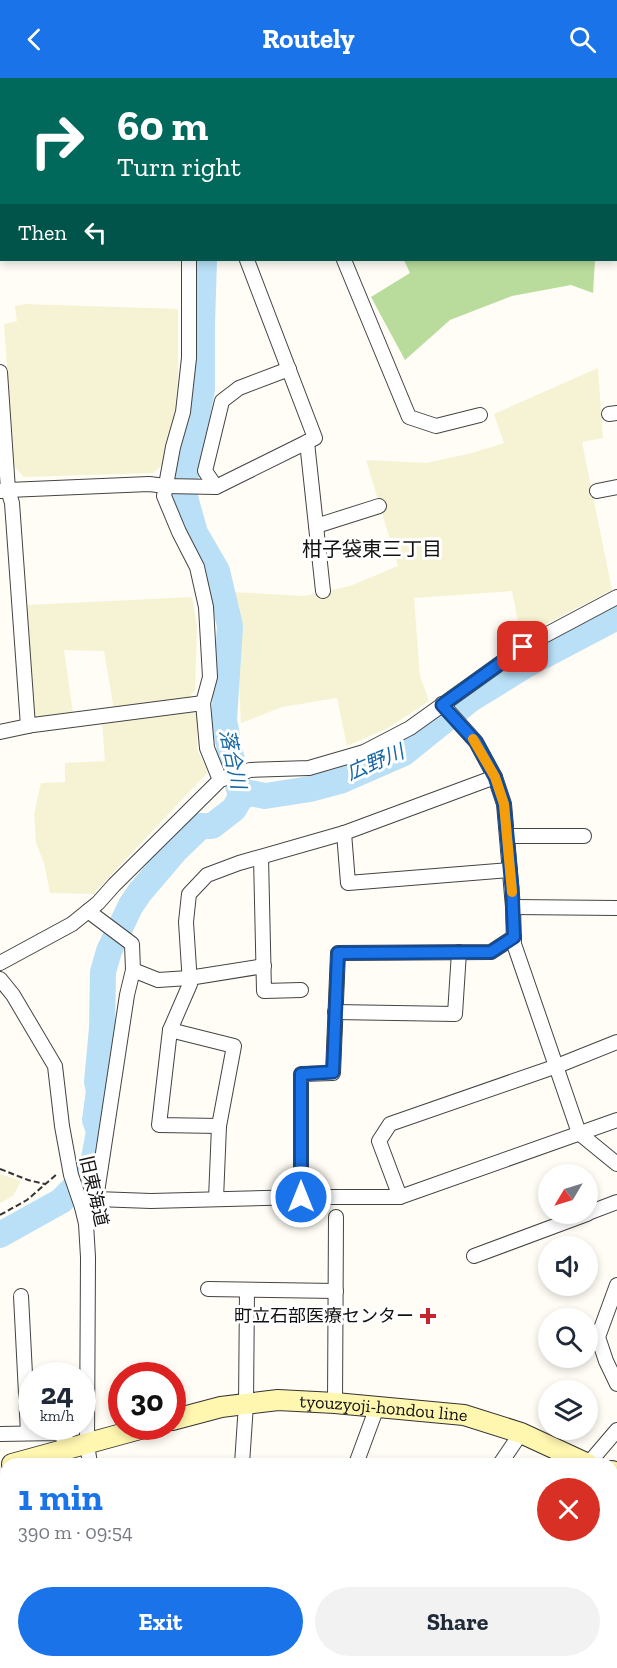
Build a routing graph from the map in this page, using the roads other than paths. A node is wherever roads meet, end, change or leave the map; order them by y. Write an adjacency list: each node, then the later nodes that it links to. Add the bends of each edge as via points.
1 (189, 261): 8 (street, via 189,358 183,412)
2 (247, 261): 4 (street)
3 (344, 261): 6 (street, via 409,417 436,426)
4 (289, 369): 7 (street, via 315,438); 9 (street, via 239,388 222,401 205,471)
5 (0, 372): 11 (street)
6 (480, 414)
7 (307, 442): 9 (street); 14 (street)
8 (166, 486): 9 (street); 11 (street); 17 (street, via 164,496 197,567 206,607 210,677)
9 (216, 487)
10 (617, 487): 12 (street)
11 (4, 491): 19 (street, via 12,503)
12 (597, 491)
13 (379, 506): 14 (street)
14 (316, 526): 15 (street)
15 (323, 591)
16 (617, 597): 18 (street, via 523,647)
17 (203, 703): 19 (street); 22 (street, via 207,748)
18 (442, 705): 21 (street, via 476,742); 22 (street, via 410,728 364,752 309,768 250,770)
19 (28, 726): 20 (street)
20 (0, 732)
21 (495, 777): 23 (street); 24 (street, via 504,804)
22 (220, 780): 30 (street)
23 (344, 833): 26 (street); 27 (street, via 348,883)
24 (507, 836): 25 (street); 27 (street)
25 (584, 836)
26 (261, 857): 34 (street); 36 (street, via 207,875 189,894)
27 (510, 870): 28 (street)
28 (513, 907): 29 (street); 31 (street)
29 (617, 908)
30 (88, 911): 33 (street, via 72,924); 35 (street, via 132,944)
31 (514, 937): 32 (street, via 491,952); 42 (street)
32 (459, 952): 39 (street, via 338,953); 39 (street, via 455,1014)
33 (0, 963)
34 (264, 966): 36 (street); 38 (street, via 264,991)
35 (133, 970): 36 (street, via 158,980); 49 (street)
36 (189, 978): 40 (street)
37 (0, 979): 51 (street, 旧東海道, via 14,995 55,1066 70,1169)
38 (301, 990)
39 (335, 1012): 47 (street, via 333,1072 301,1074)
40 (170, 1030): 44 (street, via 234,1046); 44 (street, via 159,1125)
41 (617, 1042): 42 (street)
42 (557, 1066): 45 (street); 48 (street, via 390,1124 379,1141)
43 (617, 1120): 45 (street)
44 (219, 1126): 50 (street)
45 (579, 1133): 46 (street); 48 (street)
46 (617, 1164)
47 (301, 1197): 48 (street); 50 (street)
48 (400, 1197)
49 (96, 1199): 50 (street); 51 (street)
50 (216, 1199)
51 (81, 1202): 74 (street, 旧東海道, via 88,1257)
52 (617, 1202): 53 (street)
53 (598, 1209)
54 (336, 1217): 60 (street)
55 (558, 1224): 56 (street)
56 (474, 1256)
57 (617, 1285): 63 (street, via 598,1337)
58 (208, 1289): 59 (street)
59 (247, 1290): 60 (street); 65 (street)
60 (336, 1291): 64 (street)
61 (21, 1296): 62 (street)
62 (24, 1362)
63 (617, 1384)
64 (335, 1403): 65 (main road, tyouzyoji-hondou line, via 278,1400); 66 (main road, tyouzyoji-hondou line)
65 (246, 1404): 67 (main road, tyouzyoji-hondou line); 78 (street)
66 (377, 1407): 70 (main road, tyouzyoji-hondou line, via 464,1415); 79 (street)
67 (186, 1416)
68 (617, 1430): 82 (street)
69 (18, 1433): 71 (street)
70 (521, 1433): 80 (street); 81 (main road, tyouzyoji-hondou line)
71 (0, 1434)
72 (108, 1438): 74 (main road)
73 (65, 1440): 75 (street)
74 (87, 1444): 75 (main road); 77 (street, 旧東海道)
75 (67, 1449): 76 (main road)
76 (34, 1458)
77 (89, 1458)
78 (242, 1458)
79 (358, 1458)
80 (504, 1458)
81 (575, 1458)
82 (593, 1458)

